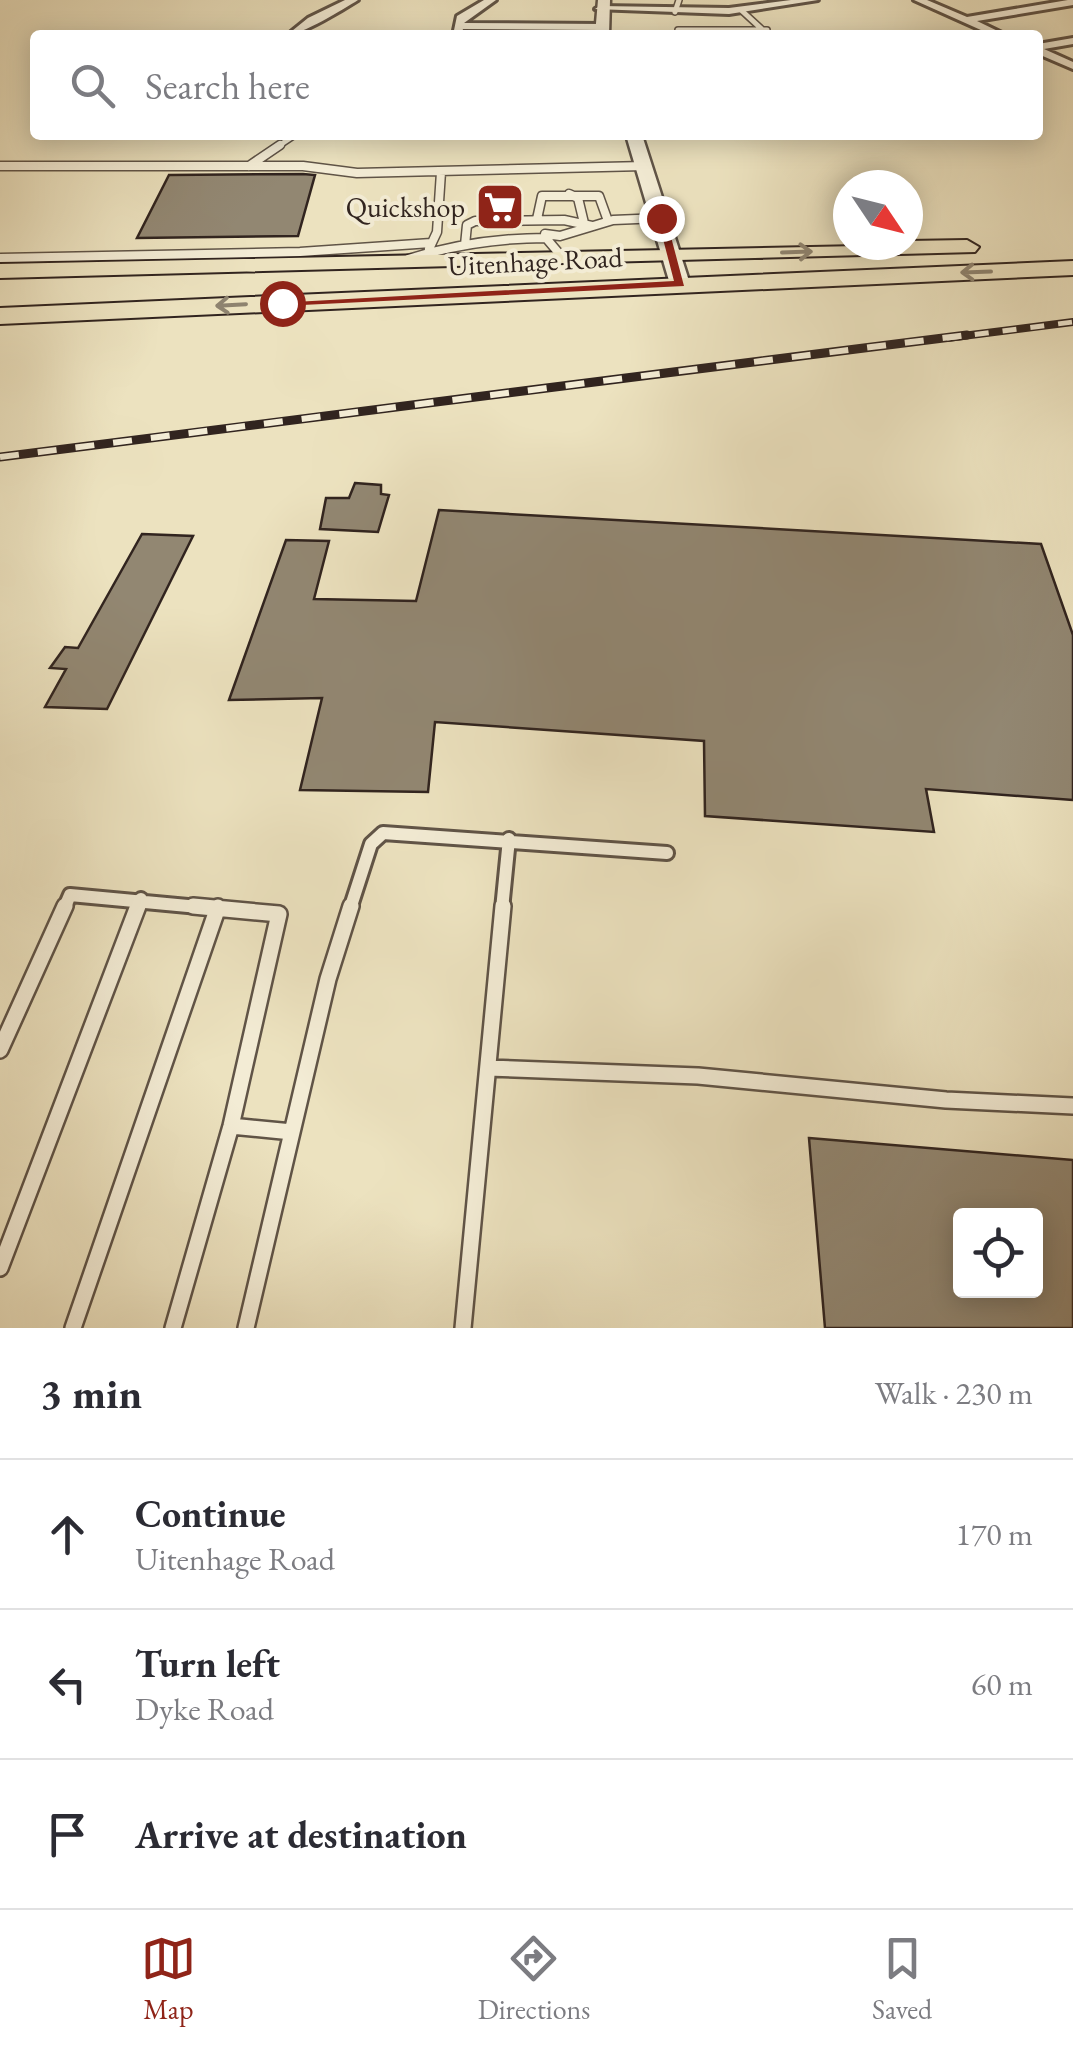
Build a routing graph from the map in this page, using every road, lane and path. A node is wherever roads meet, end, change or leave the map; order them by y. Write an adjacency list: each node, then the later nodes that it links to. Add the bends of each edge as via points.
1 (354, 0): 11 (street)
2 (491, 0): 12 (street, via 465,14)
3 (679, 0): 9 (lane)
4 (813, 0): 8 (street)
5 (920, 0): 10 (street)
6 (1073, 2): 10 (street)
7 (602, 5): 9 (street); 13 (street)
8 (741, 10): 9 (street); 14 (lane)
9 (675, 12)
10 (966, 20): 15 (street)
11 (298, 30)
12 (457, 30)
13 (601, 30)
14 (761, 30)
15 (989, 30)
16 (1073, 41): 17 (street)
17 (1043, 49)
18 (1043, 52): 19 (street)
19 (1073, 66)
20 (288, 140): 23 (lane)
21 (636, 140): 24 (street)
22 (0, 166): 23 (lane)
23 (250, 166): 25 (lane)
24 (644, 166): 25 (lane); 29 (street)
25 (440, 172): 34 (lane, via 437,232)
26 (569, 194): 27 (lane, via 538,199); 28 (lane, via 599,196); 30 (lane, via 578,198)
27 (539, 219): 30 (lane); 31 (lane); 33 (lane, via 470,222)
28 (608, 221): 29 (lane); 30 (lane)
29 (662, 223): 35 (main road, via 712,246); 36 (street)
30 (588, 224): 31 (lane)
31 (546, 238): 33 (lane); 38 (lane)
32 (1073, 244): 35 (main road, Uitenhage Road, one-way to 32)
33 (465, 245): 34 (lane)
34 (429, 248): 37 (lane); 39 (lane)
35 (752, 253): 36 (main road, Uitenhage Road)
36 (673, 256): 38 (main road, Uitenhage Road); 42 (street)
37 (0, 258)
38 (563, 258): 39 (main road, Uitenhage Road)
39 (400, 262): 41 (main road, Uitenhage Road)
40 (1073, 268): 42 (main road, Uitenhage Road, one-way to 42)
41 (0, 271)
42 (680, 284): 43 (main road, Uitenhage Road, one-way to 43)
43 (0, 316)
44 (509, 839): 45 (lane); 49 (lane); 52 (lane, via 398,831 383,832 371,844 328,979)
45 (667, 854)
46 (140, 899): 47 (lane); 48 (lane, via 82,893 65,899); 53 (lane)
47 (218, 907): 51 (lane, via 280,918); 54 (lane)
48 (0, 1050)
49 (488, 1068): 50 (lane, via 698,1076); 57 (lane)
50 (1073, 1106)
51 (232, 1126): 52 (lane); 55 (lane)
52 (292, 1132): 56 (lane)
53 (0, 1268)
54 (73, 1328)
55 (173, 1328)
56 (246, 1328)
57 (463, 1328)

